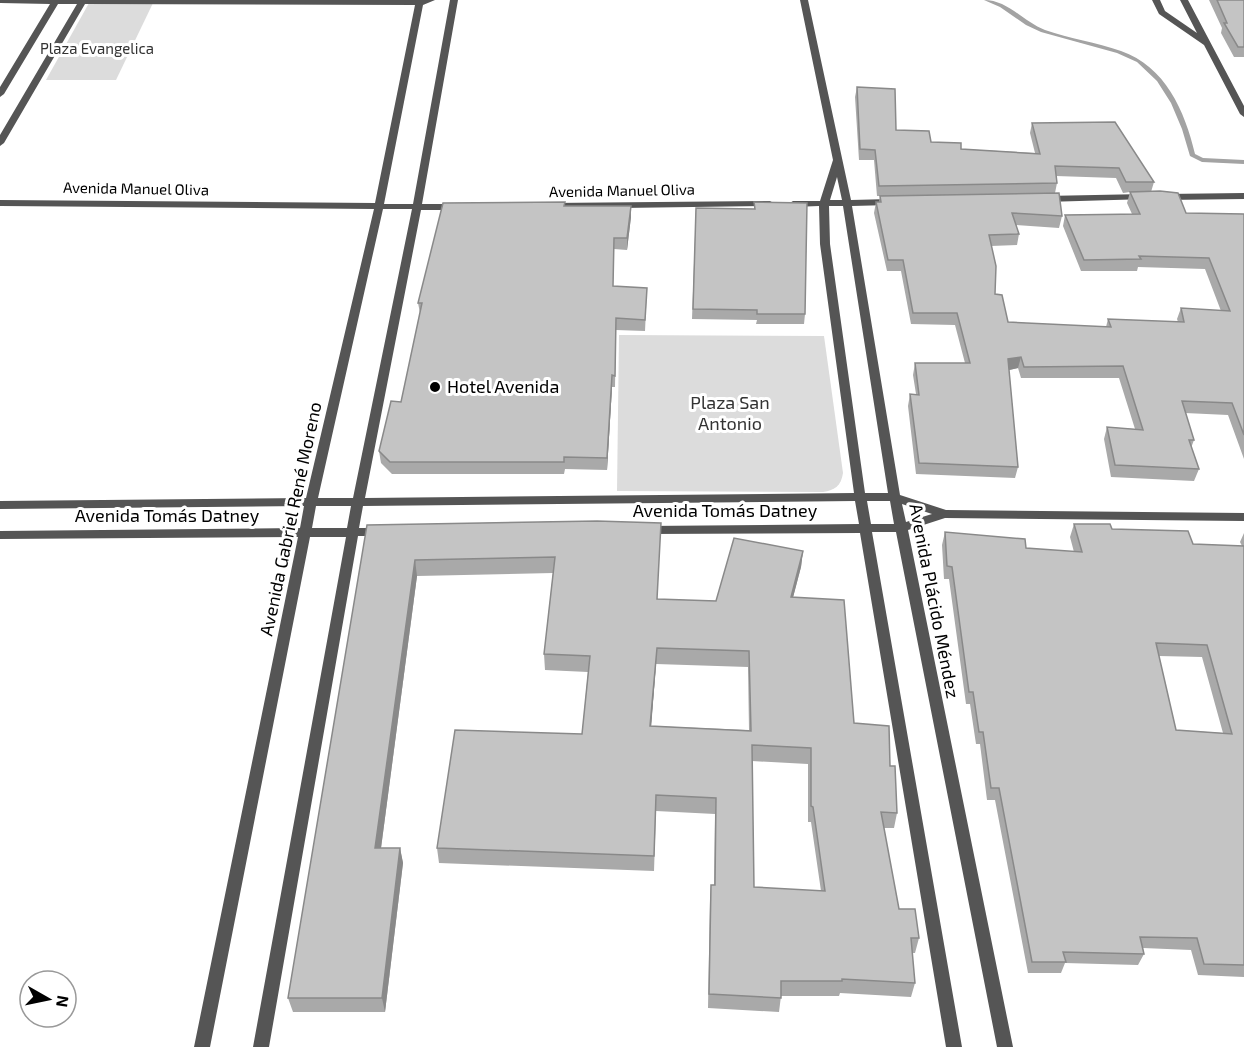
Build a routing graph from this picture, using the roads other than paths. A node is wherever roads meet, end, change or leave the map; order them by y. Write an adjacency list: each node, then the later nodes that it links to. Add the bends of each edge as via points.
1 (83, 0): 8 (street); 9 (street); 13 (street)
2 (431, 0): 9 (street)
3 (454, 0): 24 (street)
4 (804, 0): 14 (street, Avenida Plácido Méndez)
5 (1156, 0): 10 (street, via 1162,12)
6 (1184, 0): 10 (street)
7 (0, 1): 8 (street)
8 (55, 1): 11 (street)
9 (420, 1): 21 (street, Avenida Gabriel René Moreno)
10 (1210, 45): 12 (street)
11 (0, 94)
12 (1244, 114)
13 (0, 142)
14 (838, 159): 19 (street, Avenida Plácido Méndez); 20 (street, Avenida Plácido Méndez)
15 (1244, 196): 16 (street)
16 (1034, 200)
17 (905, 202): 19 (street, Avenida Manuel Oliva)
18 (0, 203): 21 (street, Avenida Manuel Oliva)
19 (847, 203): 20 (street, Avenida Manuel Oliva); 26 (street, Avenida Plácido Méndez)
20 (824, 204): 23 (street, Avenida Manuel Oliva); 25 (street, Avenida Plácido Méndez, via 825,244)
21 (379, 207): 24 (street, Avenida Manuel Oliva); 27 (street, Avenida Gabriel René Moreno)
22 (465, 207): 24 (street, Avenida Manuel Oliva)
23 (537, 207)
24 (417, 208): 28 (street)
25 (860, 497): 26 (street, Avenida Tomás Datney); 28 (street, Avenida Tomás Datney); 32 (street, Avenida Plácido Méndez)
26 (895, 497): 30 (street, Avenida Tomás Datney); 33 (street, Avenida Plácido Méndez)
27 (311, 502): 28 (street, Avenida Tomás Datney); 29 (street, Avenida Tomás Datney); 37 (street, Avenida Gabriel René Moreno)
28 (358, 502): 35 (street)
29 (0, 505)
30 (945, 514): 31 (street, Avenida Tomás Datney); 33 (street, Avenida Tomás Datney)
31 (1244, 517)
32 (866, 528): 33 (street, Avenida Tomás Datney); 34 (street, Avenida Tomás Datney); 41 (street, Avenida Plácido Méndez)
33 (902, 528): 42 (street, Avenida Plácido Méndez)
34 (627, 530)
35 (352, 532): 36 (street, Avenida Tomás Datney); 37 (street, Avenida Tomás Datney); 40 (street)
36 (400, 532)
37 (305, 533): 38 (street, Avenida Tomás Datney); 39 (street, Avenida Gabriel René Moreno)
38 (0, 535)
39 (201, 1047)
40 (261, 1047)
41 (954, 1047)
42 (1005, 1047)

